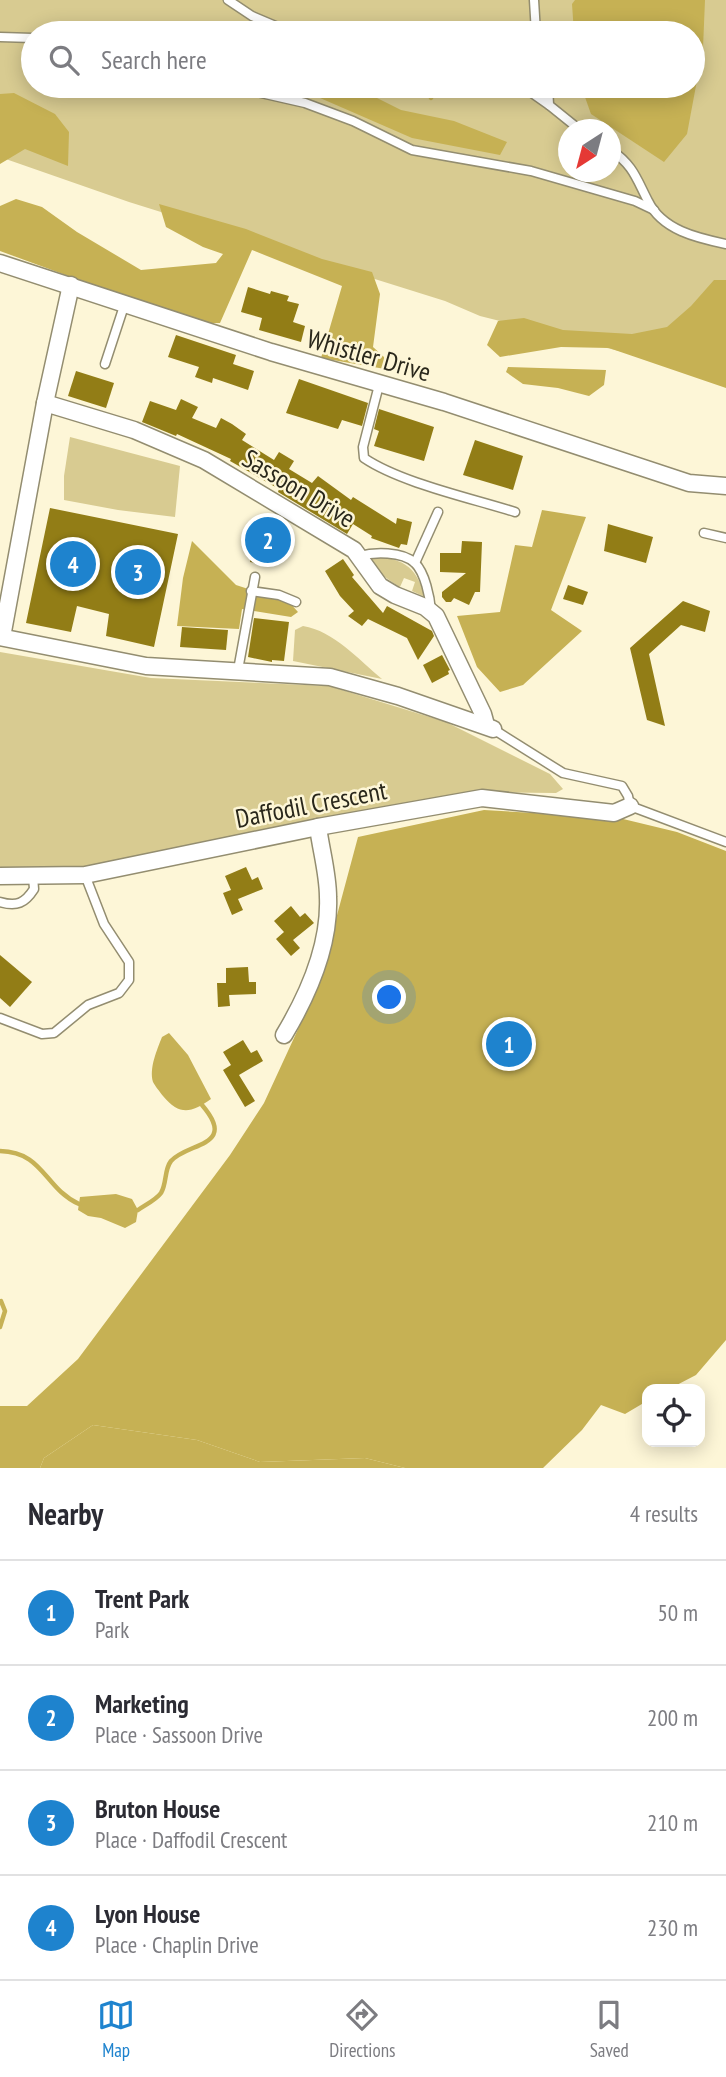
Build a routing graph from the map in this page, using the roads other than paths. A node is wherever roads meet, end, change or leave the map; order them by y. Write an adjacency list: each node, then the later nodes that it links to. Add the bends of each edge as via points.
1 (228, 0): 3 (lane)
2 (534, 0): 4 (lane)
3 (264, 21)
4 (535, 21)
5 (0, 37): 6 (lane)
6 (21, 38)
7 (283, 98): 13 (lane, via 343,117 412,150 531,171)
8 (539, 98): 10 (lane)
9 (549, 98): 10 (lane)
10 (549, 105): 11 (lane)
11 (566, 119)
12 (621, 159): 13 (lane, via 632,169)
13 (654, 210): 14 (lane, via 684,234)
14 (726, 244)
15 (0, 262): 16 (street, Whistler Drive)
16 (71, 285): 17 (street, Whistler Drive); 20 (street)
17 (125, 303): 18 (lane); 19 (street, Whistler Drive)
18 (105, 364)
19 (379, 385): 21 (street, Whistler Drive, via 689,483); 23 (lane, via 364,458 377,468)
20 (45, 403): 26 (street, Sassoon Drive, via 134,430 192,454); 32 (street)
21 (726, 486)
22 (438, 512): 27 (lane)
23 (515, 512)
24 (704, 533): 25 (lane)
25 (726, 538)
26 (359, 556): 27 (lane, via 372,552); 31 (street, Sassoon Drive, via 380,586)
27 (415, 563): 31 (lane, via 429,592)
28 (255, 576): 29 (lane)
29 (251, 591): 30 (lane); 33 (lane)
30 (296, 603)
31 (431, 611): 34 (street)
32 (1, 637): 33 (street, via 122,663)
33 (238, 670): 34 (street, via 330,677)
34 (490, 727): 35 (lane, via 563,774 622,786)
35 (630, 806): 36 (street, Daffodil Crescent, via 614,813 482,798); 37 (lane)
36 (318, 827): 38 (street, Daffodil Crescent); 43 (street, via 328,919 319,958)
37 (726, 842)
38 (85, 875): 40 (street, Daffodil Crescent); 42 (lane, via 104,924 129,962 129,980 119,993 88,1005 54,1033 42,1034)
39 (0, 876): 40 (street, Daffodil Crescent)
40 (33, 877): 41 (lane, via 34,889 26,901 15,906)
41 (0, 902)
42 (0, 1018)
43 (284, 1035)

